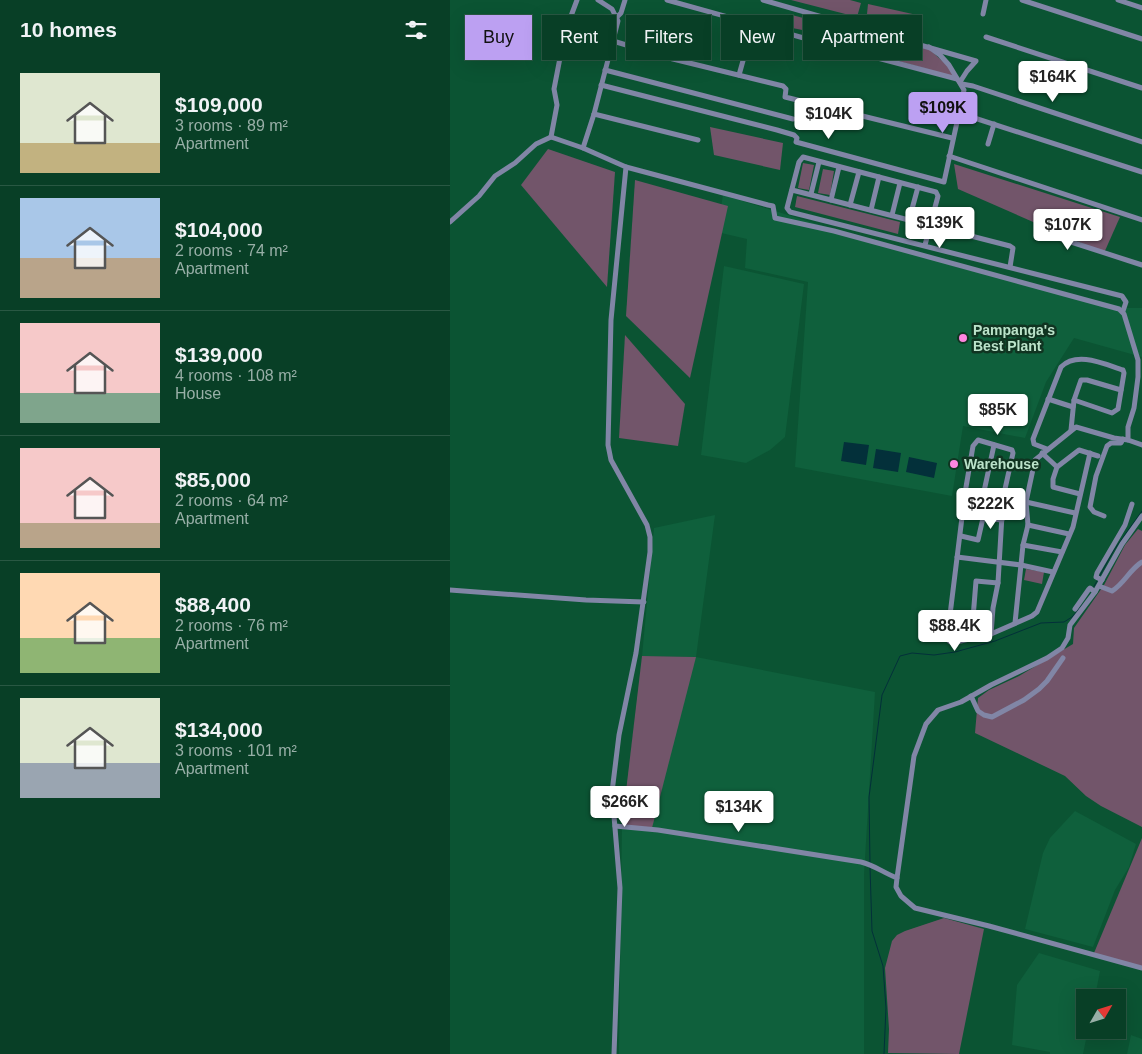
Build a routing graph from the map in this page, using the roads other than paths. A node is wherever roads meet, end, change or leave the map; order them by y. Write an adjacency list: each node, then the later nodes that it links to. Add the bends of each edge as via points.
1 (577, 0): 32 (street, via 565,32 554,89 557,105)
2 (598, 0): 13 (street, via 609,6)
3 (625, 0): 13 (street)
4 (666, 0): 12 (street)
5 (763, 0): 11 (street)
6 (986, 0): 10 (street)
7 (1022, 0): 16 (street)
8 (1118, 0): 9 (street)
9 (1142, 8)
10 (983, 14)
11 (815, 15)
12 (721, 16)
13 (617, 17): 14 (street)
14 (616, 29)
15 (986, 37): 27 (street)
16 (1142, 39)
17 (616, 41): 24 (street)
18 (922, 45): 19 (street)
19 (929, 47): 25 (street, via 949,65); 25 (street, via 976,61)
20 (608, 60): 23 (street)
21 (743, 60): 24 (street)
22 (882, 60): 25 (street)
23 (605, 70): 26 (street); 30 (street)
24 (739, 75): 33 (street, via 783,86 785,97)
25 (960, 82): 29 (street, via 964,90); 35 (street)
26 (601, 85): 28 (street); 38 (street, via 794,134 796,142 944,182)
27 (1142, 88)
28 (594, 114): 34 (street); 37 (street)
29 (959, 114): 31 (street); 33 (street)
30 (793, 119)
31 (994, 124): 36 (street); 43 (street)
32 (551, 137): 37 (street); 55 (street, via 536,144 516,164 495,176 479,196)
33 (952, 138): 38 (street)
34 (698, 140)
35 (1142, 142)
36 (988, 144)
37 (583, 148): 40 (street)
38 (949, 156): 54 (street)
39 (819, 162): 41 (street); 47 (street, via 801,158); 48 (street)
40 (626, 167): 61 (street, via 768,204 773,206 775,218); 100 (street, via 611,320 608,445 611,460 647,525 650,537)
41 (839, 167): 42 (street); 49 (street)
42 (859, 172): 44 (street); 50 (street)
43 (1142, 172)
44 (879, 177): 45 (street); 51 (street)
45 (900, 182): 46 (street); 52 (street)
46 (918, 187): 53 (street); 56 (street, via 936,192 938,196)
47 (792, 190): 48 (street); 58 (street, via 787,208 790,212)
48 (811, 194): 49 (street)
49 (831, 200): 50 (street)
50 (850, 205): 51 (street)
51 (871, 210): 52 (street)
52 (892, 215): 53 (street)
53 (909, 220): 56 (street)
54 (1142, 220)
55 (450, 222)
56 (930, 225): 58 (street); 60 (street, via 1010,246 1013,252)
57 (1040, 232): 59 (street)
58 (925, 245): 60 (street)
59 (1142, 265)
60 (1010, 267): 61 (street, via 1122,296 1126,302)
61 (1122, 311): 67 (street, via 1138,360 1134,408)
62 (1122, 390): 63 (street, via 1123,370 1084,359 1067,362 1061,368); 64 (street, via 1081,380); 64 (street, via 1118,409 1112,413)
63 (1048, 399): 65 (street); 70 (street, via 1033,438 1034,444)
64 (1074, 400): 65 (street)
65 (1072, 407): 66 (street)
66 (1071, 430): 67 (street, via 1080,427); 70 (street)
67 (1125, 440): 69 (street); 82 (street, via 1107,446 1096,476 1090,507)
68 (994, 445): 75 (street, via 978,440 974,443); 77 (street); 78 (street, via 1013,453)
69 (1142, 445)
70 (1047, 449): 71 (street)
71 (1042, 453): 74 (street); 79 (street, via 1035,460)
72 (1090, 454): 73 (street); 74 (street, via 1079,450); 76 (street)
73 (1098, 456)
74 (1056, 467): 76 (street, via 1053,487)
75 (965, 493): 77 (street); 88 (street)
76 (1080, 494): 81 (street)
77 (983, 496): 78 (street)
78 (1003, 498): 79 (street); 84 (street)
79 (1026, 502): 81 (street); 85 (street)
80 (1132, 504): 96 (street, via 1125,525 1097,573)
81 (1076, 513): 87 (street)
82 (1104, 516)
83 (1142, 516): 86 (street)
84 (1002, 520): 88 (street, via 983,518 978,540); 93 (street)
85 (1028, 525): 87 (street); 89 (street)
86 (1140, 526): 96 (street, via 1122,544)
87 (1069, 534): 90 (street)
88 (961, 536): 91 (street)
89 (1023, 545): 90 (street); 94 (street)
90 (1062, 552): 95 (street)
91 (957, 557): 93 (street); 103 (street)
92 (1142, 562): 98 (street, via 1112,591)
93 (1000, 563): 94 (street); 97 (street)
94 (1021, 565): 95 (street); 104 (street)
95 (1053, 572): 104 (street, via 1037,612)
96 (1100, 579): 98 (street)
97 (998, 583): 103 (street, via 976,581 973,618); 105 (street)
98 (1095, 589): 101 (street)
99 (450, 590): 100 (street)
100 (644, 602): 108 (street, via 619,734 612,792)
101 (1083, 604): 102 (street); 107 (street, via 1070,625 1066,642 1057,652)
102 (1074, 609)
103 (949, 623): 105 (street, via 950,642)
104 (1015, 623): 105 (street)
105 (991, 634)
106 (1063, 658): 107 (street, via 1039,689 992,717 978,711)
107 (971, 696): 109 (street, via 938,710 919,739)
108 (615, 826): 109 (street, via 861,862 874,865); 111 (street, via 620,888)
109 (896, 878): 110 (street, via 901,896 915,908)
110 (1142, 968)
111 (614, 1054)

